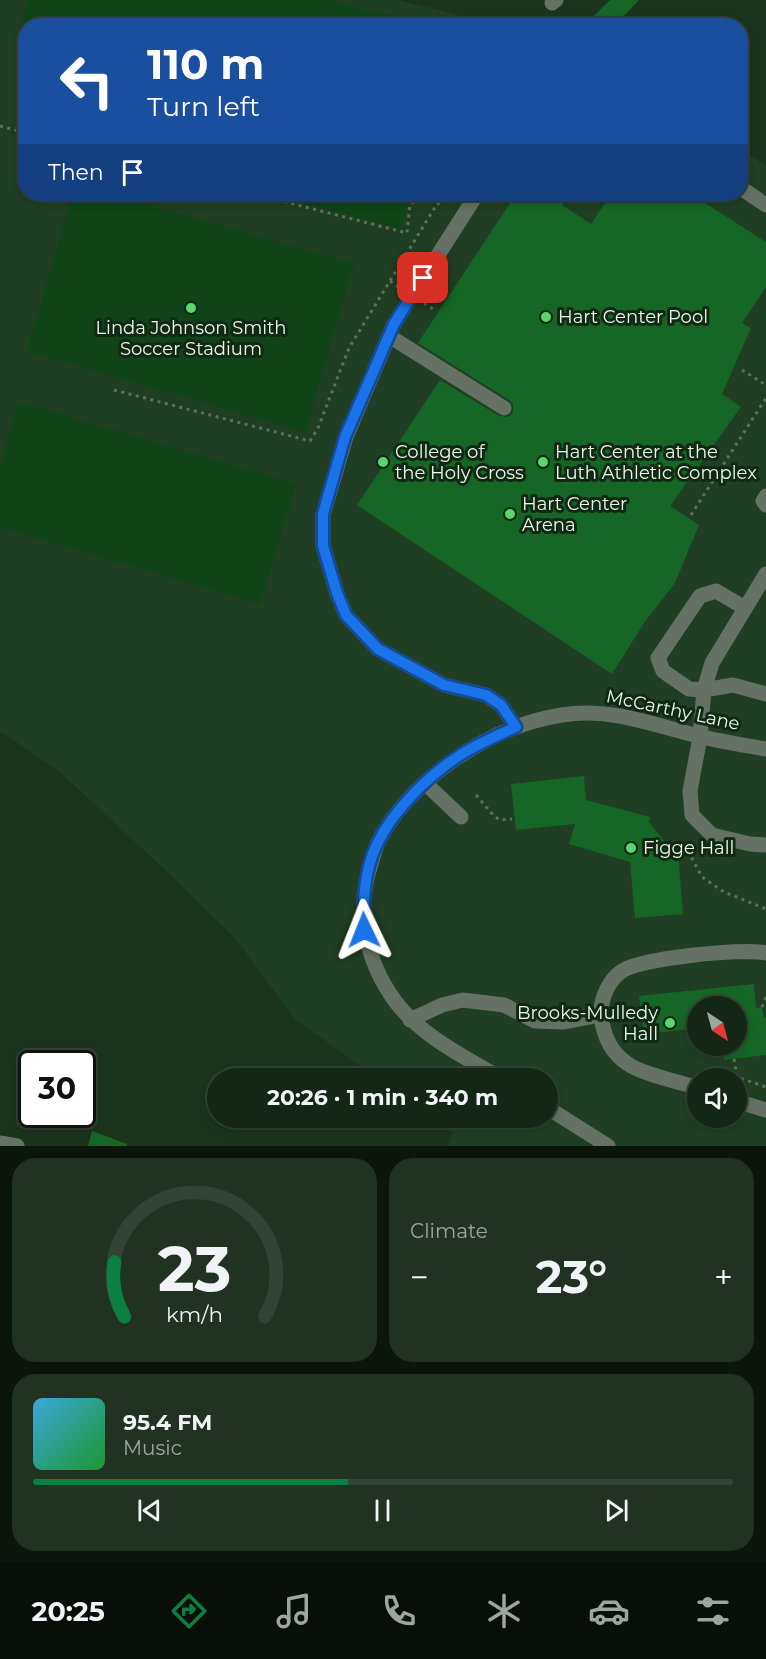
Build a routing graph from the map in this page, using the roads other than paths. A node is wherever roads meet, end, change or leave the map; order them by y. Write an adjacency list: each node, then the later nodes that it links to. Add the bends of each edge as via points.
1 (748, 193): 3 (street)
2 (473, 201): 4 (street)
3 (766, 205)
4 (388, 336): 5 (street); 12 (street, via 345,437 323,514 323,546 337,593 346,615 378,649 444,685 486,695 501,705)
5 (504, 408)
6 (766, 496): 7 (street)
7 (766, 505)
8 (766, 574): 9 (street)
9 (745, 608): 10 (street, via 712,663); 10 (street, via 716,591 700,596 658,658 663,671 689,689)
10 (704, 690): 11 (street, via 733,685); 13 (street)
11 (766, 694)
12 (516, 727): 13 (street, McCarthy Lane, via 564,714 600,713 634,718); 15 (street, McCarthy Lane, via 462,754)
13 (700, 737): 14 (street, McCarthy Lane); 17 (street, via 690,791 692,815 712,835)
14 (766, 749)
15 (425, 783): 16 (street); 20 (street, McCarthy Lane, via 394,816 377,844 363,902 364,930 371,954 380,976)
16 (461, 817)
17 (766, 845)
18 (766, 953): 19 (street, via 728,953 636,964 621,971 611,982)
19 (600, 1015): 20 (street, via 564,1022 535,1021 504,1005 463,1000); 22 (street, via 612,1050 630,1065)
20 (410, 1020): 21 (street, McCarthy Lane)
21 (484, 1068)
22 (687, 1084)
23 (747, 1104): 24 (street)
24 (766, 1110)
25 (558, 1114): 28 (street)
26 (0, 1143): 27 (street)
27 (17, 1146)
28 (608, 1146)

